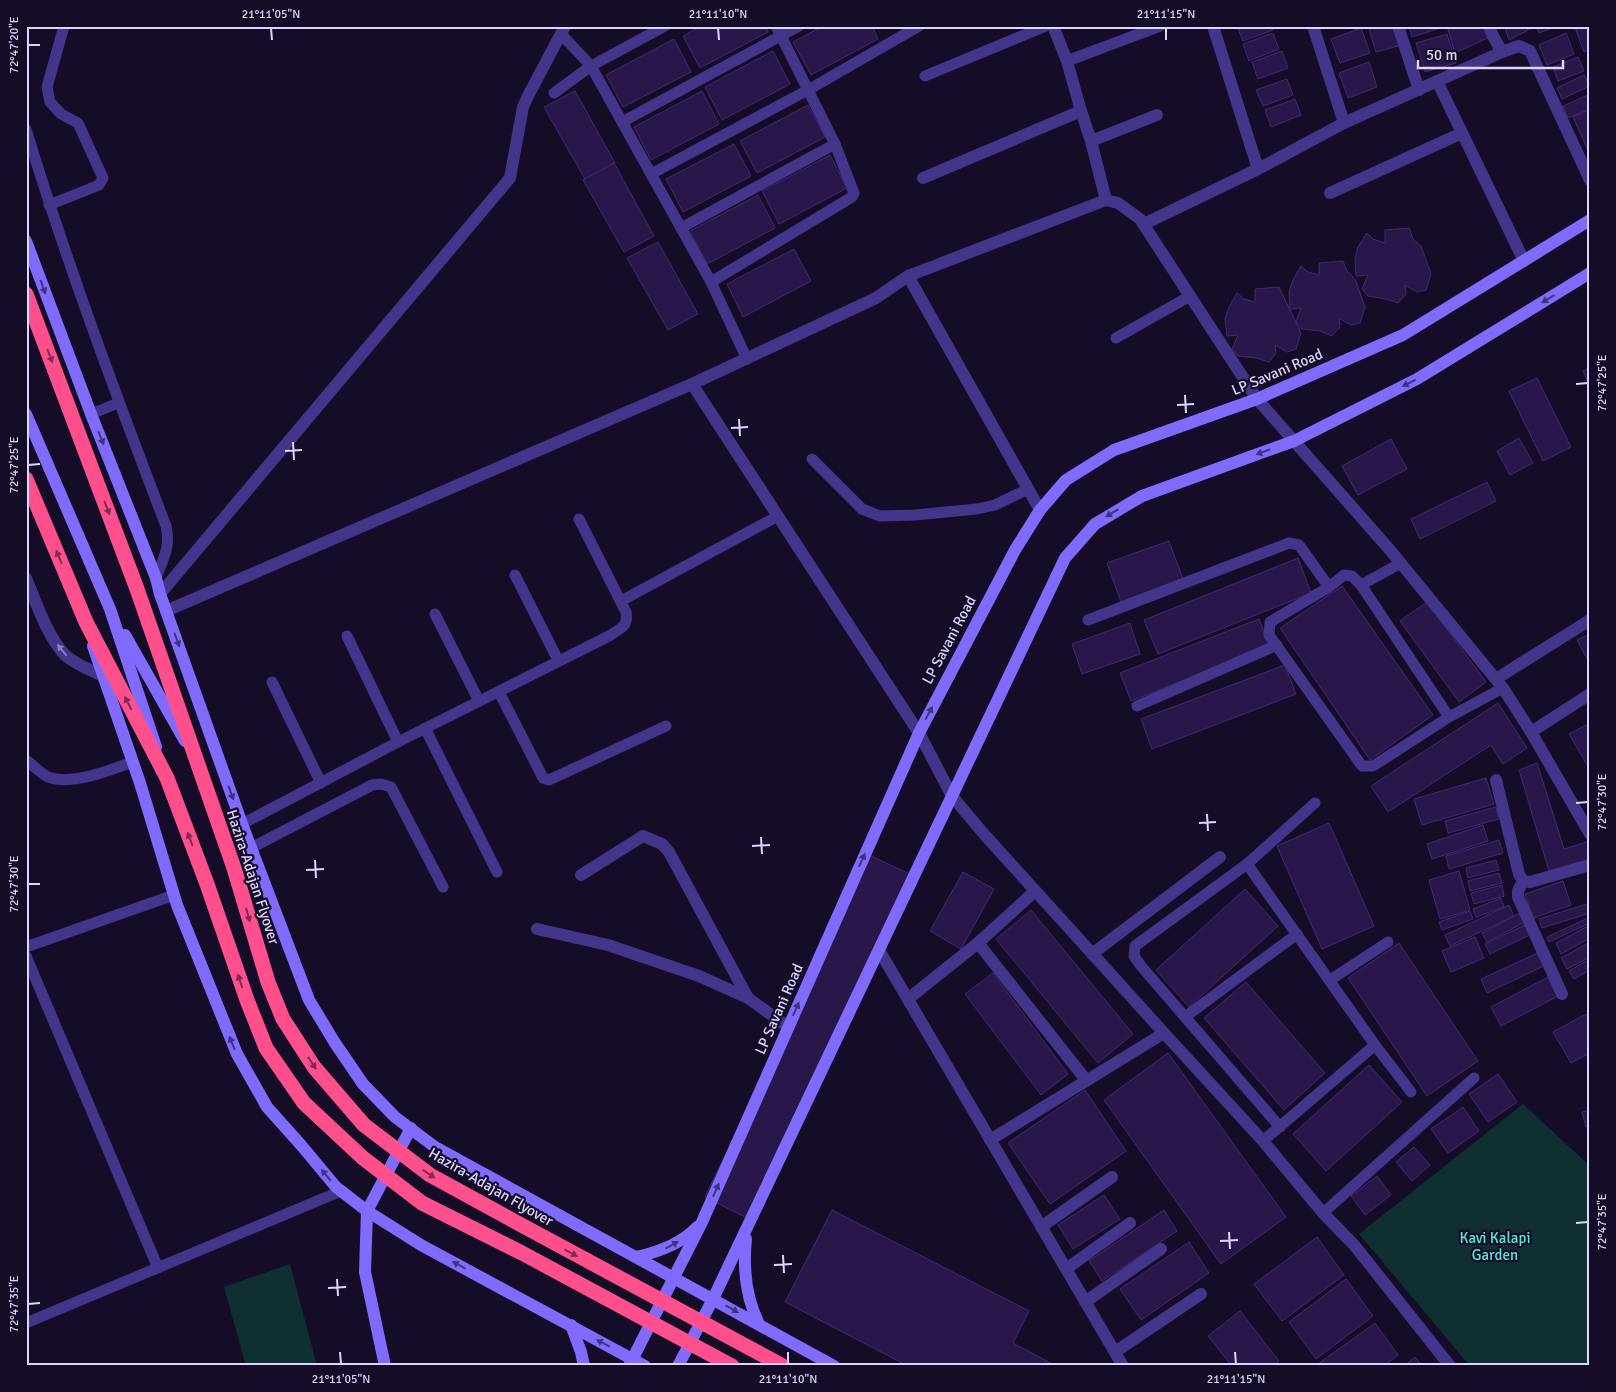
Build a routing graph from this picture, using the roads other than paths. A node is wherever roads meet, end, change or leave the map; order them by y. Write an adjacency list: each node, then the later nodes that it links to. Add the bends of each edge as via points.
1 (64, 26): 36 (lane, via 47,86 50,102 61,114 78,123 103,178 99,185)
2 (665, 26): 16 (lane)
3 (799, 26): 13 (lane)
4 (919, 26): 19 (lane)
5 (1046, 26): 17 (lane)
6 (1053, 26): 15 (street)
7 (1160, 26): 15 (lane)
8 (1213, 26): 30 (street)
9 (1312, 26): 25 (street)
10 (1398, 26): 20 (street)
11 (1489, 26): 14 (street)
12 (563, 30): 16 (lane); 67 (street, via 528,96 510,178)
13 (778, 31): 19 (lane); 24 (lane)
14 (1502, 52): 18 (street); 33 (street, via 1519,46 1530,51)
15 (1067, 61): 22 (street)
16 (591, 66): 21 (lane); 24 (lane)
17 (925, 76)
18 (1437, 81): 20 (street); 27 (street)
19 (808, 90): 29 (lane); 31 (lane)
20 (1419, 90): 25 (street)
21 (554, 94)
22 (1081, 112): 28 (street); 32 (street)
23 (1157, 115): 28 (street)
24 (622, 122): 31 (lane)
25 (1344, 123): 30 (street)
26 (26, 129): 36 (lane)
27 (1462, 133): 34 (street); 41 (street)
28 (1091, 141): 35 (street)
29 (835, 144): 39 (lane); 44 (lane, via 853,188 852,197)
30 (1258, 169): 38 (street)
31 (651, 174): 39 (lane)
32 (923, 178)
33 (1590, 180)
34 (1330, 193)
35 (1106, 200): 38 (street, via 1118,203); 43 (street)
36 (49, 205): 51 (lane)
37 (1590, 220): 41 (main road, LP Savani Road)
38 (1144, 224): 46 (street)
39 (682, 228): 44 (lane)
40 (26, 241): 53 (main road, one-way to 53)
41 (1524, 261): 50 (main road, LP Savani Road, via 1403,335)
42 (1590, 273): 54 (main road, one-way to 54, via 1416,379)
43 (908, 276): 48 (street, via 876,298); 57 (street)
44 (711, 282): 48 (lane)
45 (26, 294): 91 (highway, Hazira-Adajan Flyover, one-way to 91, via 138,589)
46 (1190, 296): 47 (lane); 50 (street)
47 (1116, 338)
48 (747, 359): 49 (street)
49 (692, 384): 59 (street); 70 (street)
50 (1257, 400): 54 (street); 58 (main road, LP Savani Road, via 1114,450 1066,480)
51 (118, 403): 53 (lane); 64 (lane, via 169,536 169,545)
52 (26, 414): 69 (main road)
53 (91, 414): 64 (main road, one-way to 64)
54 (1294, 441): 61 (street); 97 (main road, one-way to 97, via 1142,496 1095,524 1065,558)
55 (812, 459): 57 (lane, via 862,509 880,516 977,509 995,505)
56 (26, 479): 74 (highway, one-way to 56)
57 (1028, 489): 58 (street)
58 (1040, 510): 89 (main road, LP Savani Road, one-way to 58, via 1015,550)
59 (778, 516): 68 (lane); 89 (street)
60 (580, 519): 68 (lane)
61 (1401, 563): 65 (lane); 80 (street)
62 (516, 575): 77 (lane)
63 (26, 578): 78 (street, one-way to 63, via 66,655 41,615)
64 (156, 578): 67 (main road)
65 (1361, 586): 66 (lane, via 1347,574); 85 (lane)
66 (1328, 587): 72 (lane, via 1299,545 1289,543); 76 (lane, via 1270,622 1269,635)
67 (160, 594): 70 (main road)
68 (621, 601): 77 (lane, via 627,618 625,625)
69 (110, 609): 91 (main road); 94 (main road)
70 (166, 611): 99 (main road, one-way to 99)
71 (435, 614): 83 (lane)
72 (1088, 620)
73 (1590, 620): 80 (street)
74 (86, 622): 78 (main road); 94 (highway, one-way to 74)
75 (347, 636): 90 (lane)
76 (1276, 645): 84 (lane); 85 (lane, via 1362,766 1373,766)
77 (558, 660): 81 (lane)
78 (103, 676): 93 (main road)
79 (272, 682): 96 (lane)
80 (1500, 683): 85 (lane); 88 (street)
81 (499, 692): 83 (lane); 86 (lane, via 543,778 549,780)
82 (1590, 694): 88 (street)
83 (479, 702): 87 (lane)
84 (1137, 706)
85 (1449, 717)
86 (666, 726)
87 (425, 728): 90 (lane); 105 (lane)
88 (1531, 732): 100 (street)
89 (918, 733): 97 (street); 124 (main road, LP Savani Road, one-way to 89)
90 (398, 742): 96 (lane)
91 (195, 758): 160 (highway, Hazira-Adajan Flyover, one-way to 160, via 283,1019 314,1067 364,1125 430,1175)
92 (26, 760): 93 (lane, via 46,776 61,780 89,776)
93 (133, 762): 110 (main road)
94 (167, 778): 159 (highway, one-way to 94, via 422,1203 363,1158 304,1103 266,1048)
95 (1496, 780): 107 (street)
96 (321, 783): 99 (lane)
97 (952, 796): 109 (street); 116 (main road)
98 (1315, 803): 103 (lane)
99 (242, 824): 101 (main road)
100 (1590, 834)
101 (251, 848): 108 (lane, via 372,785 381,784 391,787); 131 (main road, via 309,1000 363,1084 395,1117)
102 (1220, 856): 117 (street)
103 (1248, 864): 112 (lane); 123 (lane, via 1135,946 1134,956 1141,966)
104 (1590, 865): 107 (street, via 1530,882)
105 (497, 872)
106 (581, 875): 121 (street, via 643,836 662,844)
107 (1523, 881): 120 (street, via 1518,897)
108 (443, 887)
109 (1035, 891): 114 (street); 117 (street)
110 (174, 895): 115 (lane); 135 (main road, one-way to 110, via 267,1107 241,1062)
111 (537, 929): 121 (street, via 608,945 699,976)
112 (1297, 934): 119 (lane); 123 (lane)
113 (1388, 942): 119 (lane)
114 (978, 943): 122 (street); 128 (street)
115 (26, 947)
116 (879, 950): 122 (street); 141 (main road)
117 (1092, 954): 125 (street)
118 (26, 956): 144 (lane)
119 (1330, 980): 126 (lane)
120 (1562, 994)
121 (748, 998): 124 (street)
122 (908, 1000): 132 (street)
123 (1185, 1017): 130 (lane)
124 (788, 1028): 138 (main road, LP Savani Road, one-way to 124)
125 (1164, 1034): 128 (street); 133 (street)
126 (1375, 1045): 129 (lane); 130 (lane)
127 (1474, 1078): 137 (lane)
128 (1086, 1080): 132 (street)
129 (1411, 1092)
130 (1280, 1127): 133 (lane)
131 (411, 1128): 136 (main road); 143 (main road, via 444,1151)
132 (990, 1140): 140 (street)
133 (1263, 1141): 137 (street)
134 (1112, 1177): 140 (street)
135 (341, 1191): 136 (main road); 144 (lane)
136 (367, 1211): 152 (main road, one-way to 136); 155 (main road, via 365,1272)
137 (1323, 1213): 163 (street, via 1355,1246)
138 (702, 1222): 143 (main road, one-way to 138, via 671,1246); 146 (main road, LP Savani Road)
139 (1130, 1223): 145 (street)
140 (1041, 1226): 145 (street)
141 (746, 1229): 148 (main road); 151 (main road, via 747,1286)
142 (1161, 1249): 149 (street)
143 (636, 1256): 146 (main road)
144 (158, 1268): 150 (lane)
145 (1066, 1269): 149 (street)
146 (674, 1278): 148 (main road); 154 (main road, LP Savani Road)
147 (1201, 1294): 153 (street)
148 (713, 1299): 151 (main road, one-way to 151); 158 (main road)
149 (1085, 1302): 153 (street)
150 (26, 1323)
151 (759, 1324): 161 (main road)
152 (571, 1326): 154 (main road, one-way to 152); 156 (main road)
153 (1115, 1352): 162 (street)
154 (631, 1362): 157 (main road)
155 (385, 1366)
156 (584, 1366)
157 (645, 1366)
158 (678, 1366)
159 (732, 1366)
160 (783, 1366)
161 (834, 1366)
162 (1123, 1366)
163 (1450, 1366)

